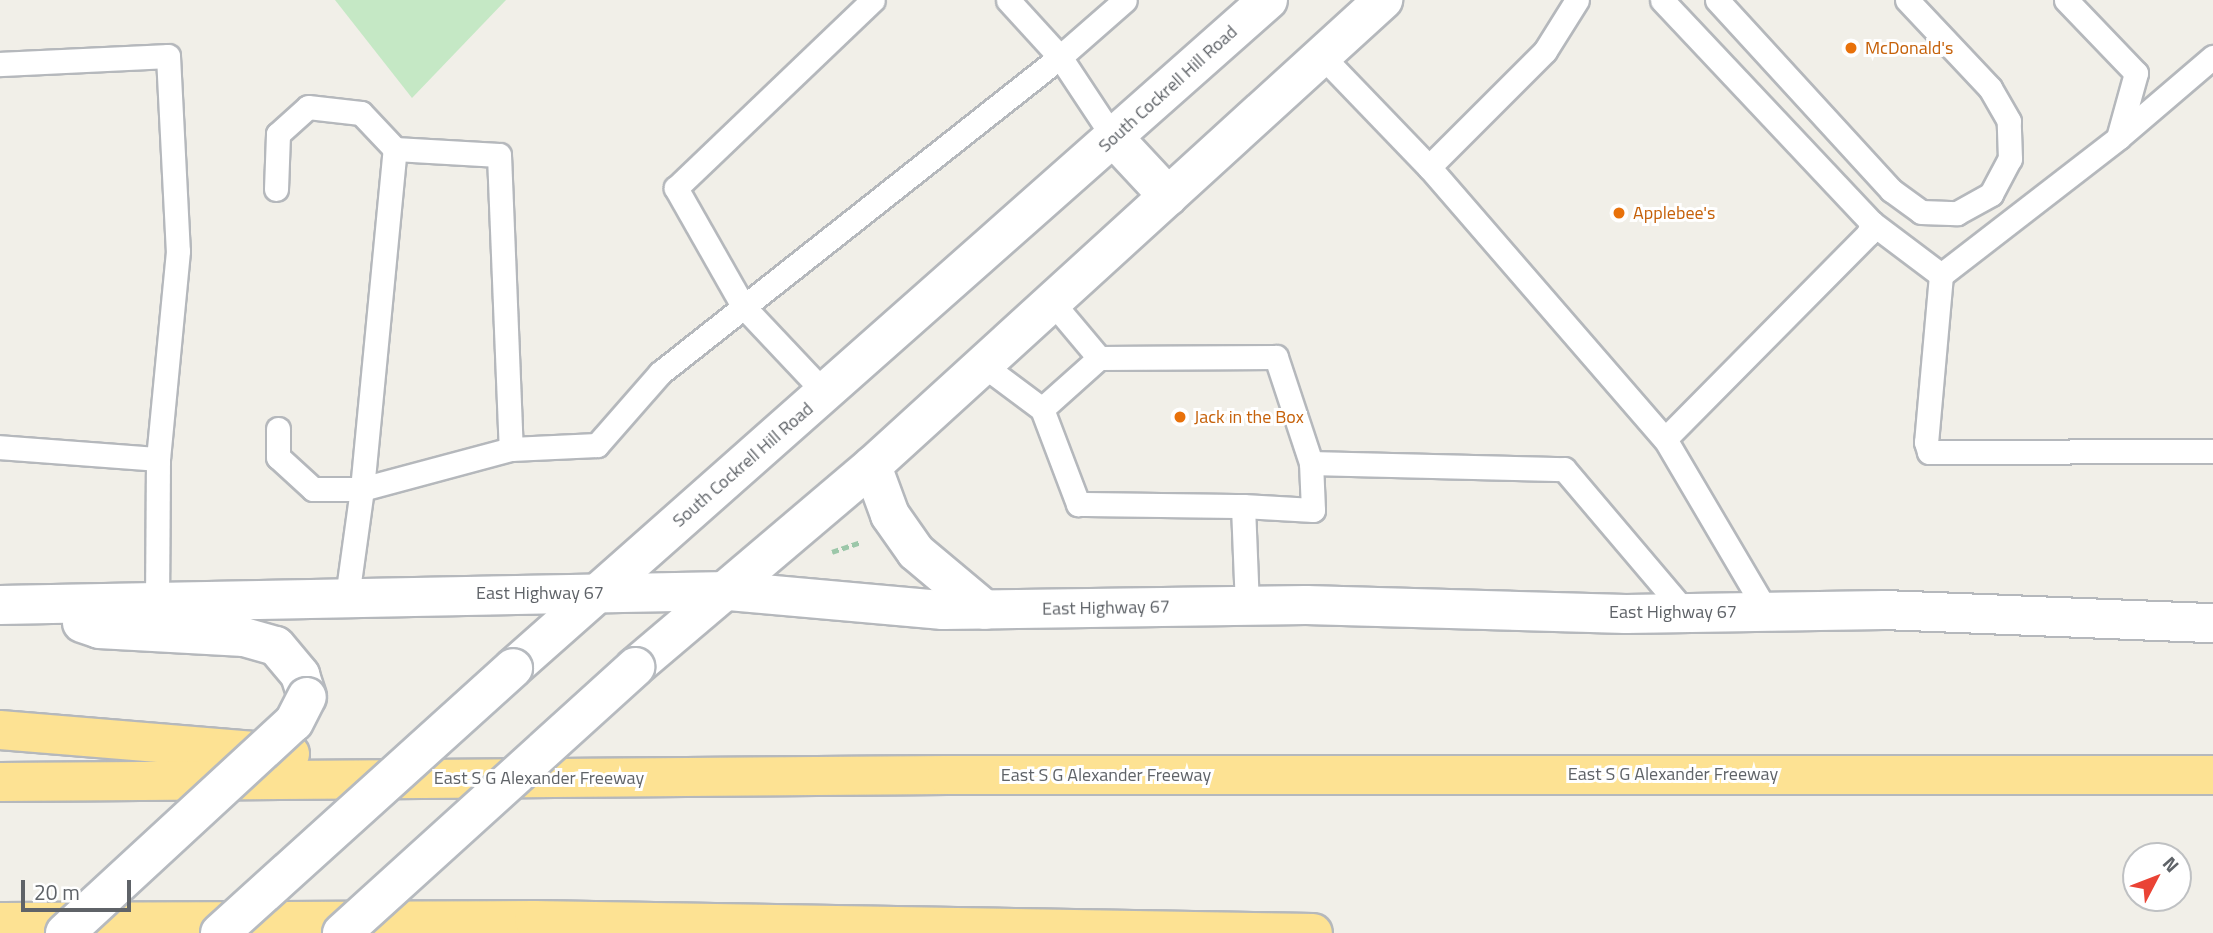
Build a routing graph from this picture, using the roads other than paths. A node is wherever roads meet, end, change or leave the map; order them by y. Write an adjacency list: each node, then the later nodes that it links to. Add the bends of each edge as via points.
1 (873, 0): 24 (lane, via 676,188)
2 (1007, 0): 12 (lane)
3 (1125, 0): 12 (lane)
4 (1268, 0): 15 (main road, South Cockrell Hill Road)
5 (1383, 0): 11 (main road)
6 (1577, 0): 18 (lane, via 1545,51)
7 (1662, 0): 21 (lane)
8 (1717, 0): 9 (lane, via 1891,190 1921,212 1957,213 1991,194 2010,159 2009,121 1990,88)
9 (1907, 0)
10 (2075, 3): 16 (lane, via 2136,73)
11 (1322, 56): 18 (lane); 20 (main road)
12 (1060, 57): 15 (lane); 24 (lane)
13 (2213, 57): 16 (lane)
14 (0, 64): 34 (lane, via 168,57 178,251)
15 (1113, 138): 20 (main road); 27 (main road, South Cockrell Hill Road)
16 (2118, 138): 22 (lane)
17 (395, 149): 19 (lane, via 361,113 308,107 278,134); 32 (lane, via 499,155); 37 (lane)
18 (1429, 167): 30 (lane)
19 (276, 189)
20 (1168, 196): 23 (main road)
21 (1872, 223): 22 (lane); 30 (lane, via 1868,234)
22 (1941, 275): 33 (lane, via 1926,442 1929,452)
23 (1052, 302): 25 (lane); 26 (main road)
24 (743, 306): 27 (lane); 32 (lane, via 660,373 597,445)
25 (1100, 358): 28 (lane); 35 (lane, via 1276,357)
26 (983, 365): 28 (lane); 36 (main road)
27 (825, 393): 40 (main road, South Cockrell Hill Road)
28 (1042, 409): 38 (lane, via 1078,504)
29 (278, 429): 37 (lane, via 278,457 313,489)
30 (1665, 439): 47 (lane)
31 (0, 447): 34 (lane)
32 (511, 449): 37 (lane)
33 (2213, 451)
34 (158, 459): 42 (lane)
35 (1311, 463): 38 (lane, via 1313,510); 46 (lane, via 1564,469)
36 (872, 466): 39 (main road); 45 (main road, via 890,515 916,552)
37 (362, 489): 41 (lane)
38 (1243, 506): 44 (lane)
39 (729, 591): 40 (main road, East Highway 67); 45 (main road, East Highway 67); 57 (main road, bridge, via 635,667)
40 (598, 594): 41 (main road, East Highway 67); 54 (main road, South Cockrell Hill Road, bridge)
41 (347, 597): 42 (main road, East Highway 67)
42 (157, 604): 43 (main road, East Highway 67)
43 (16, 605): 55 (main road, bridge, via 99,629 244,637 276,646 300,676 307,696 294,722)
44 (1247, 606): 45 (main road, East Highway 67); 46 (main road, East Highway 67)
45 (985, 610)
46 (1686, 612): 47 (main road, East Highway 67)
47 (1767, 612): 48 (main road, East Highway 67, via 1925,611)
48 (2213, 624)
49 (0, 730): 51 (highway)
50 (2213, 775): 51 (highway, East S G Alexander Freeway)
51 (574, 777): 52 (highway, East S G Alexander Freeway)
52 (0, 782)
53 (0, 922): 54 (highway)
54 (210, 928): 56 (highway); 58 (highway, via 534,920)
55 (65, 933)
56 (139, 933)
57 (342, 933)
58 (1313, 933)

